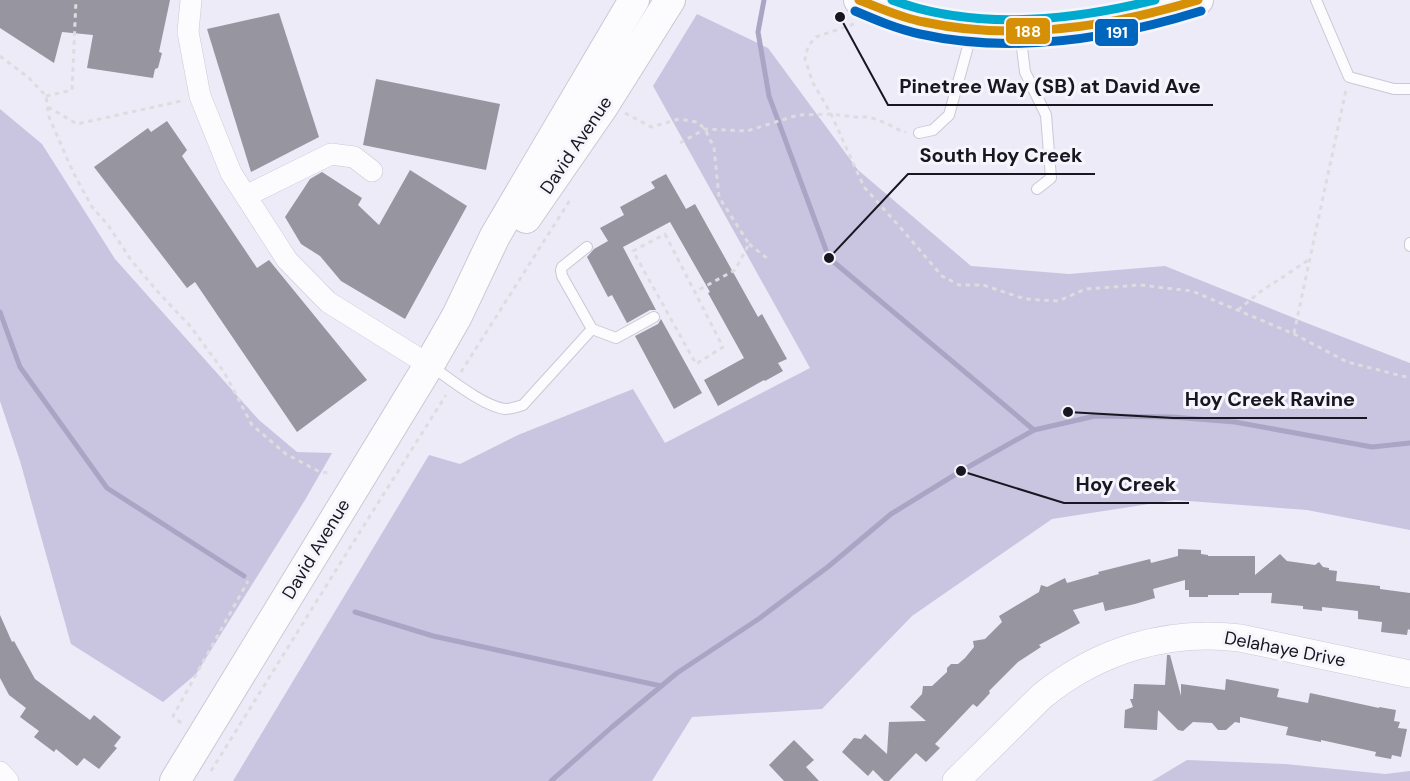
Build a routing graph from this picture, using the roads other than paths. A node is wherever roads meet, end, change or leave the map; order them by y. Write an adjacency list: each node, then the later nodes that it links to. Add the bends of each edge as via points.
1 (191, 0): 13 (street, via 188,32 200,96 231,174)
2 (634, 0): 15 (main road, David Avenue, via 495,236)
3 (670, 0): 15 (main road, David Avenue, via 605,102)
4 (1198, 0): 8 (main road, via 1134,18)
5 (1316, 0): 9 (lane, via 1349,77 1394,89)
6 (859, 11): 7 (main road)
7 (973, 29): 8 (main road); 10 (lane, via 949,115 933,130)
8 (1020, 32): 12 (lane, via 1025,72 1046,116 1052,178)
9 (1410, 89)
10 (919, 133)
11 (372, 171): 13 (street, via 354,157 331,154)
12 (1037, 189)
13 (246, 196): 18 (street, via 287,260 328,302)
14 (587, 247): 17 (lane, via 561,270)
15 (457, 316): 18 (main road, David Avenue)
16 (654, 317): 17 (lane, via 616,338)
17 (592, 329): 18 (lane, via 523,405 514,408 489,404)
18 (429, 365): 22 (main road, David Avenue)
19 (1410, 674): 23 (street, Delahaye Drive, via 1221,636 1156,640 1096,661 1060,682)
20 (0, 772): 21 (street)
21 (8, 781)
22 (175, 781)
23 (956, 781)

